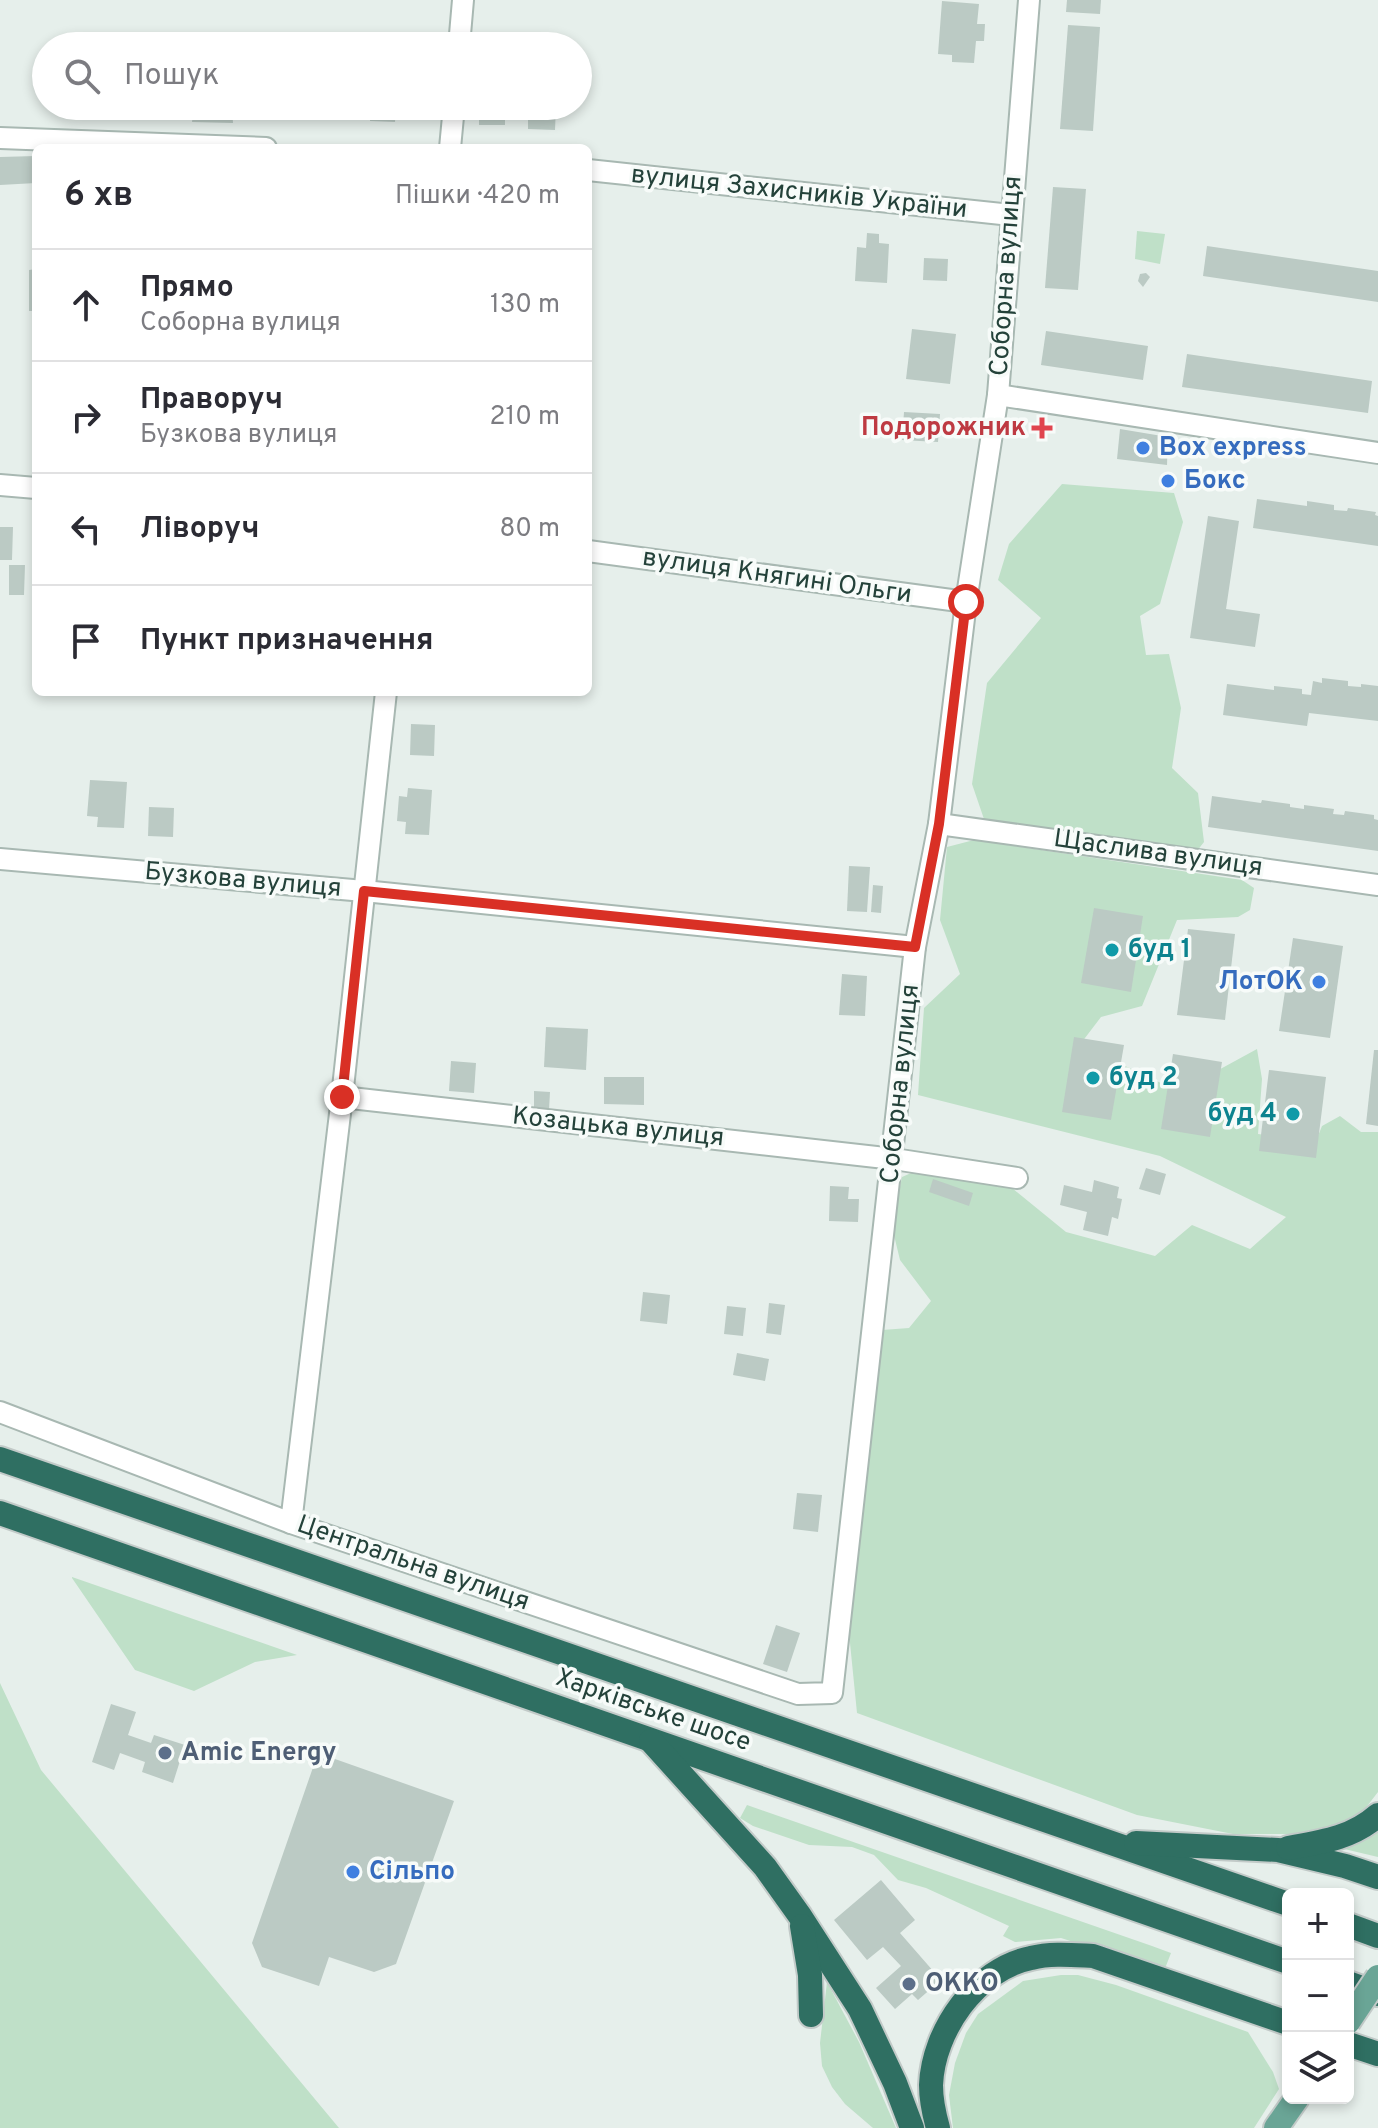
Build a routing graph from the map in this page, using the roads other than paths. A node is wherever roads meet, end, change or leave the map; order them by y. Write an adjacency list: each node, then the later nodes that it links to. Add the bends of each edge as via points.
1 (463, 0): 3 (street)
2 (1029, 0): 9 (street, Соборна вулиця)
3 (460, 32)
4 (453, 120): 7 (street)
5 (0, 138): 6 (street)
6 (160, 144)
7 (450, 144)
8 (592, 170): 9 (street, вулиця Захисників України)
9 (1011, 215): 10 (street, Соборна вулиця)
10 (998, 395): 11 (street); 15 (street, Соборна вулиця)
11 (1378, 453)
12 (0, 485): 13 (street)
13 (32, 488)
14 (592, 552): 15 (street, вулиця Княгині Ольги)
15 (966, 602): 17 (street, Соборна вулиця)
16 (386, 696): 20 (street)
17 (939, 824): 19 (street, Щаслива вулиця); 21 (street, Соборна вулиця)
18 (0, 859): 20 (street, Бузкова вулиця)
19 (1378, 885)
20 (364, 891): 21 (street, Бузкова вулиця); 22 (street)
21 (915, 947): 23 (street, Соборна вулиця)
22 (342, 1097): 23 (street, Козацька вулиця); 28 (street)
23 (894, 1159): 24 (street, Козацька вулиця); 29 (street, Соборна вулиця)
24 (1017, 1178)
25 (0, 1412): 28 (street, Центральна вулиця)
26 (0, 1459): 32 (highway, Харківське шосе)
27 (0, 1513): 30 (highway, Харківське шосе)
28 (291, 1523): 29 (street, Центральна вулиця, via 798,1694)
29 (832, 1693)
30 (650, 1739): 36 (highway, via 765,1867); 39 (highway, Харківське шосе)
31 (1378, 1815): 33 (highway, via 1335,1840)
32 (1109, 1842): 33 (highway); 35 (highway, Харківське шосе)
33 (1278, 1850): 34 (highway)
34 (1378, 1877)
35 (1282, 1902)
36 (800, 1916): 44 (highway); 48 (highway, via 860,2009)
37 (1354, 1927): 38 (highway)
38 (1378, 1936)
39 (1282, 1960)
40 (1378, 1977): 43 (main road, bridge)
41 (1354, 1985): 42 (highway)
42 (1378, 1994)
43 (1354, 2013)
44 (811, 2015)
45 (1282, 2021): 49 (highway, via 1093,1956 1029,1958 979,1985 945,2033 931,2084)
46 (1354, 2046): 47 (highway)
47 (1378, 2054)
48 (912, 2128)
49 (938, 2128)

